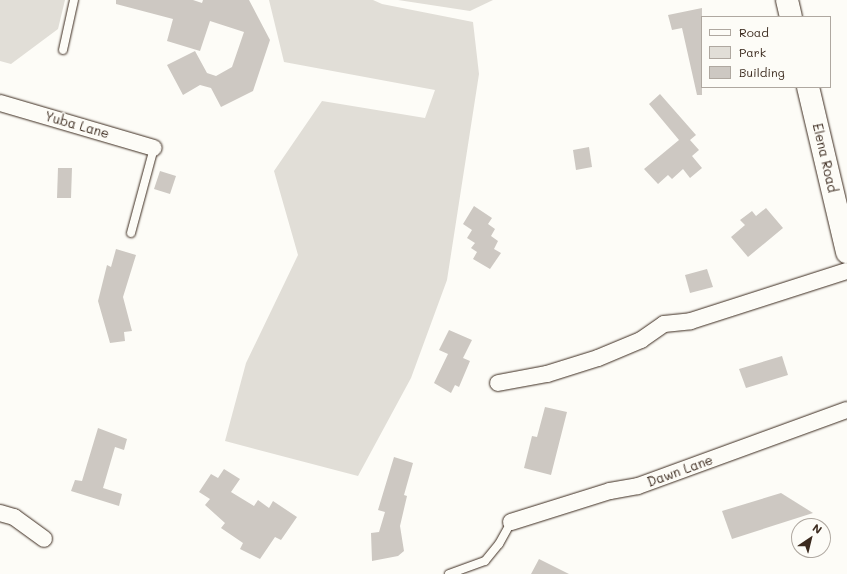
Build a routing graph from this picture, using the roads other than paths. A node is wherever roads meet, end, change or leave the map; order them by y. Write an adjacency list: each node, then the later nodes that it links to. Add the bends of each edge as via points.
1 (74, 0): 4 (lane)
2 (787, 0): 3 (street)
3 (791, 16)
4 (63, 50)
5 (808, 88): 9 (street, Elena Road)
6 (0, 103): 7 (street, Yuba Lane)
7 (154, 148): 8 (lane)
8 (132, 233)
9 (847, 252)
10 (847, 271): 11 (street, via 691,322 664,324 641,340 554,372)
11 (498, 383)
12 (847, 410): 14 (street, Dawn Lane, via 638,486 610,491)
13 (0, 513): 15 (street, via 14,517)
14 (511, 522): 16 (lane, via 499,544 485,561)
15 (44, 539)
16 (449, 574)

